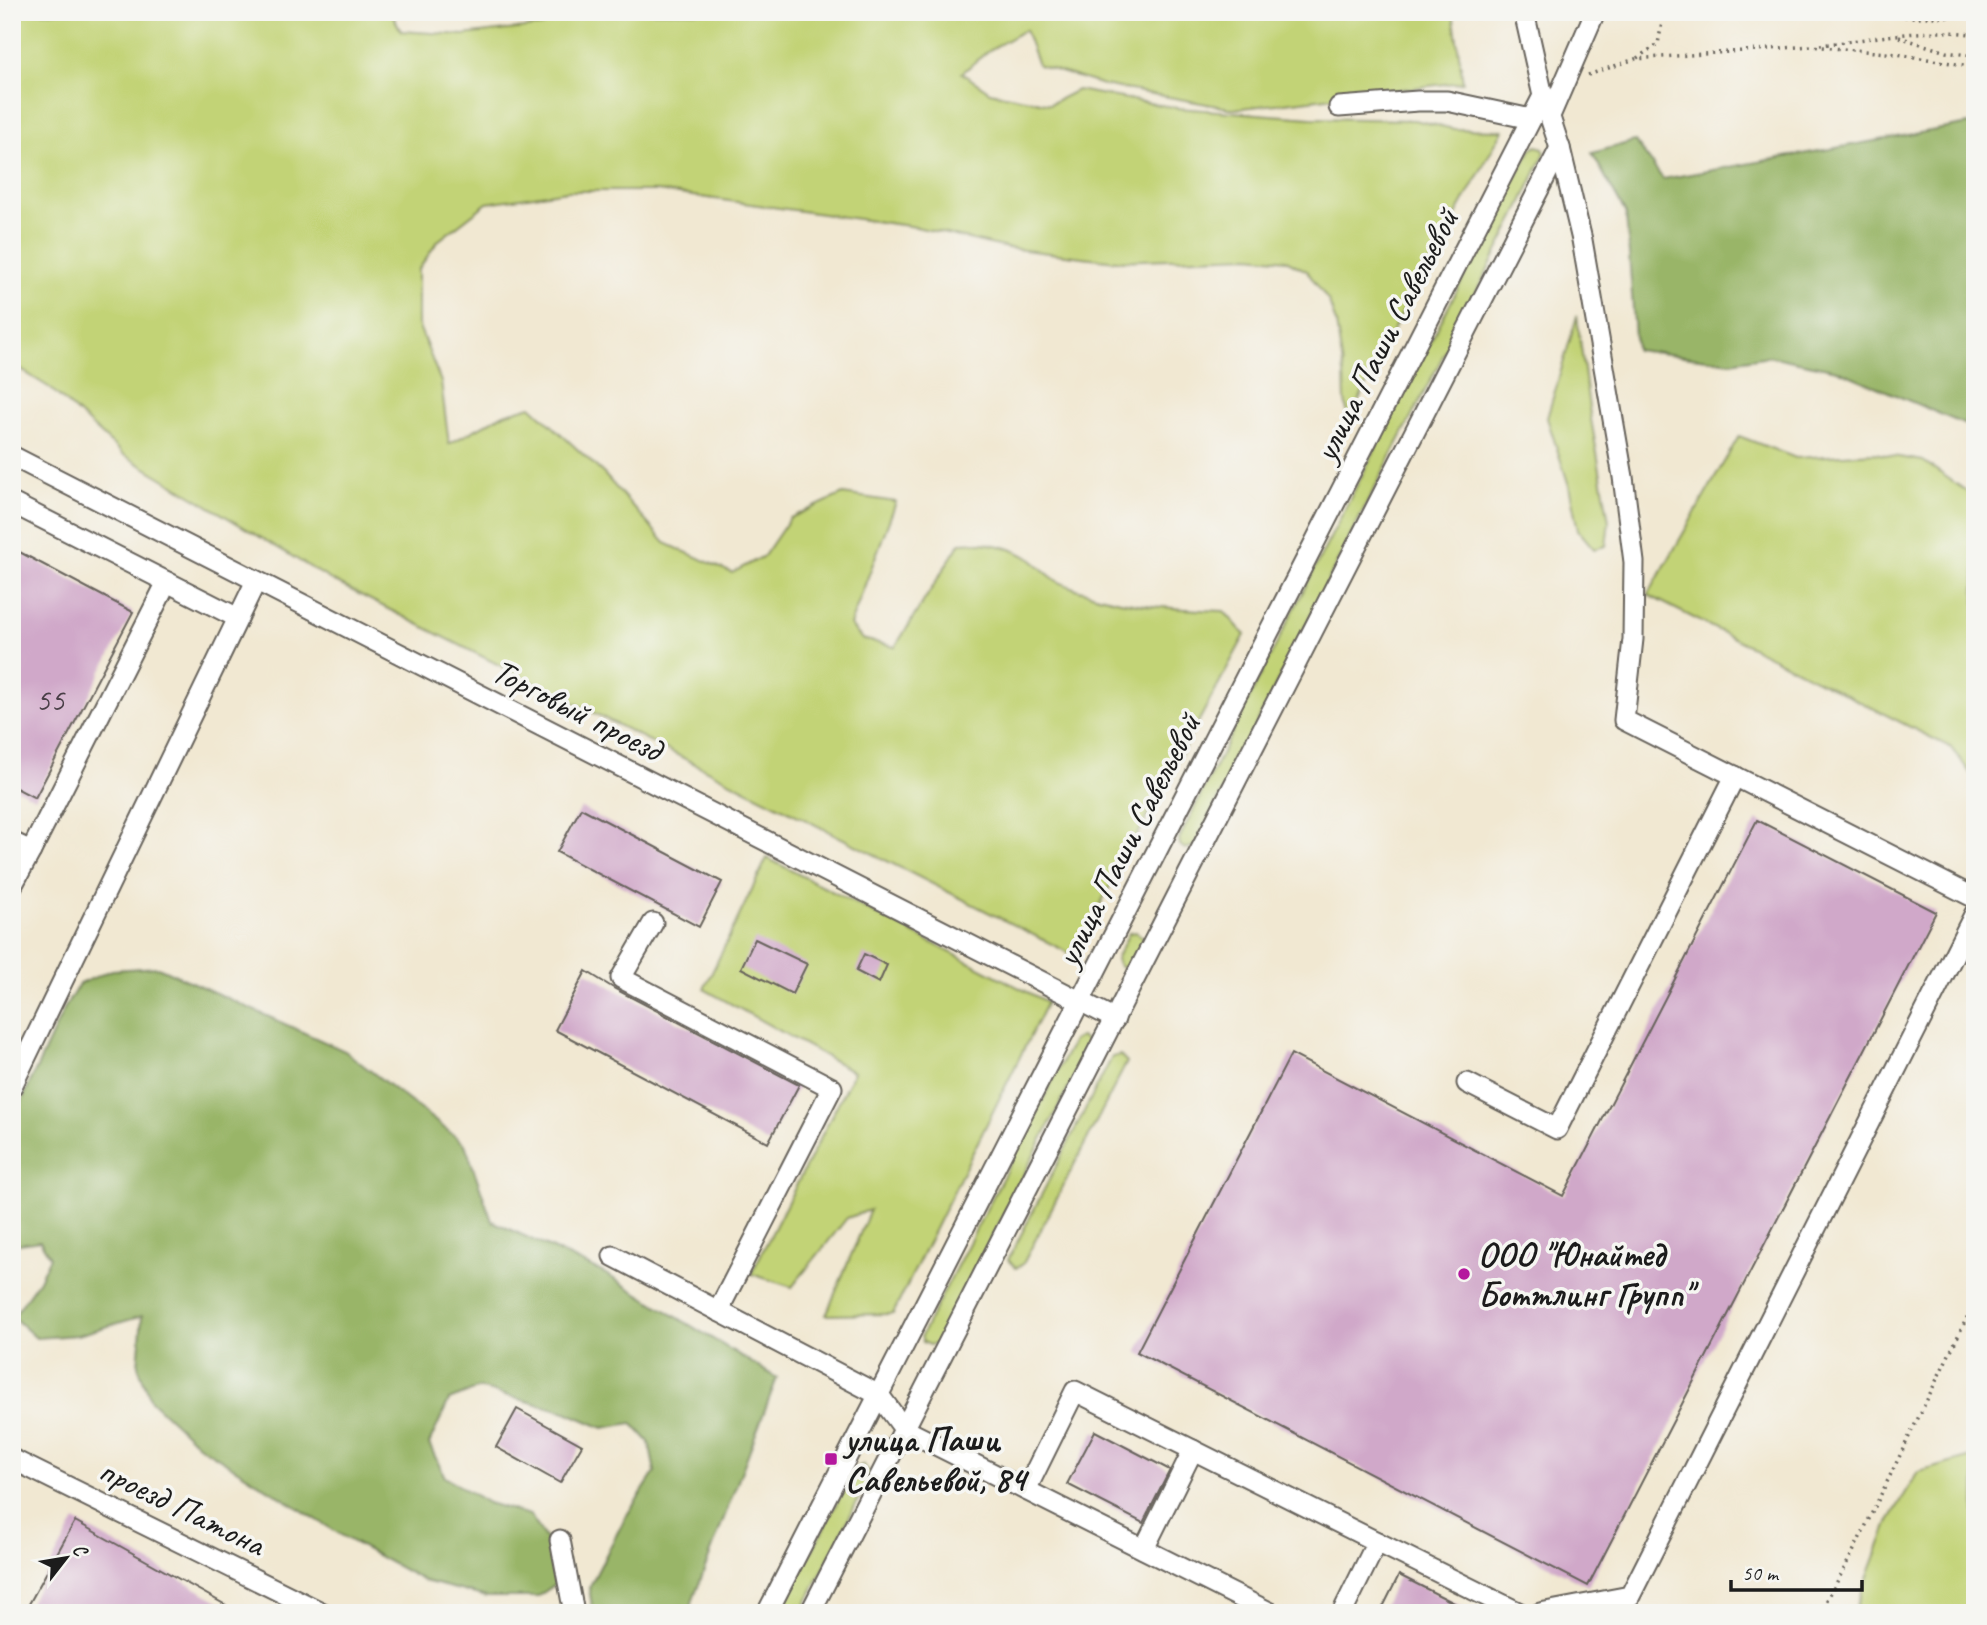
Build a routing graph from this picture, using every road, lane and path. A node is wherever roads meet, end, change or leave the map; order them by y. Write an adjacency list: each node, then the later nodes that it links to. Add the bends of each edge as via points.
1 (1524, 12): 14 (street, улица Паши Савельевой, via 1543,96)
2 (1595, 12): 12 (street)
3 (1664, 12): 10 (path, via 1658,44)
4 (1877, 12): 5 (path)
5 (1975, 17)
6 (1975, 35): 7 (path)
7 (1897, 36): 8 (path); 9 (path)
8 (1811, 46): 10 (path); 11 (path)
9 (1975, 56)
10 (1635, 60): 12 (path)
11 (1975, 67)
12 (1563, 83): 14 (street)
13 (1339, 107): 14 (street, via 1447,101)
14 (1541, 118): 15 (street); 28 (street, улица Паши Савельевой)
15 (1560, 148): 21 (street, via 1582,240 1634,562 1633,639 1624,720); 29 (street, улица Паши Савельевой)
16 (12, 456): 18 (street, Торговый проезд)
17 (12, 503): 19 (street)
18 (256, 581): 20 (street); 28 (street, Торговый проезд)
19 (167, 582): 20 (street); 23 (street)
20 (238, 618): 31 (street)
21 (1735, 776): 25 (street); 30 (street, via 1557,1129)
22 (12, 842): 23 (street)
23 (31, 851): 24 (street)
24 (12, 886)
25 (1975, 898)
26 (1975, 913): 50 (street, via 1630,1596)
27 (653, 923): 34 (street, via 621,978 832,1088)
28 (1081, 1001): 29 (street, Торговый проезд); 35 (street, улица Паши Савельевой)
29 (1115, 1019): 36 (street, улица Паши Савельевой)
30 (1466, 1083)
31 (12, 1086)
32 (612, 1256): 34 (street)
33 (1975, 1301): 51 (path)
34 (718, 1311): 35 (street)
35 (879, 1395): 36 (street); 45 (street, улица Паши Савельевой)
36 (904, 1429): 39 (street); 46 (street, улица Паши Савельевой)
37 (1193, 1450): 39 (street, via 1075,1391); 41 (street); 42 (street)
38 (12, 1459): 43 (street, проезд Патона)
39 (1026, 1490): 42 (street)
40 (560, 1540): 44 (street)
41 (1377, 1542): 48 (street); 49 (street)
42 (1144, 1549): 47 (street)
43 (323, 1613)
44 (574, 1613)
45 (767, 1613)
46 (810, 1613)
47 (1271, 1613)
48 (1342, 1613)
49 (1520, 1613)
50 (1540, 1613)
51 (1820, 1613)

